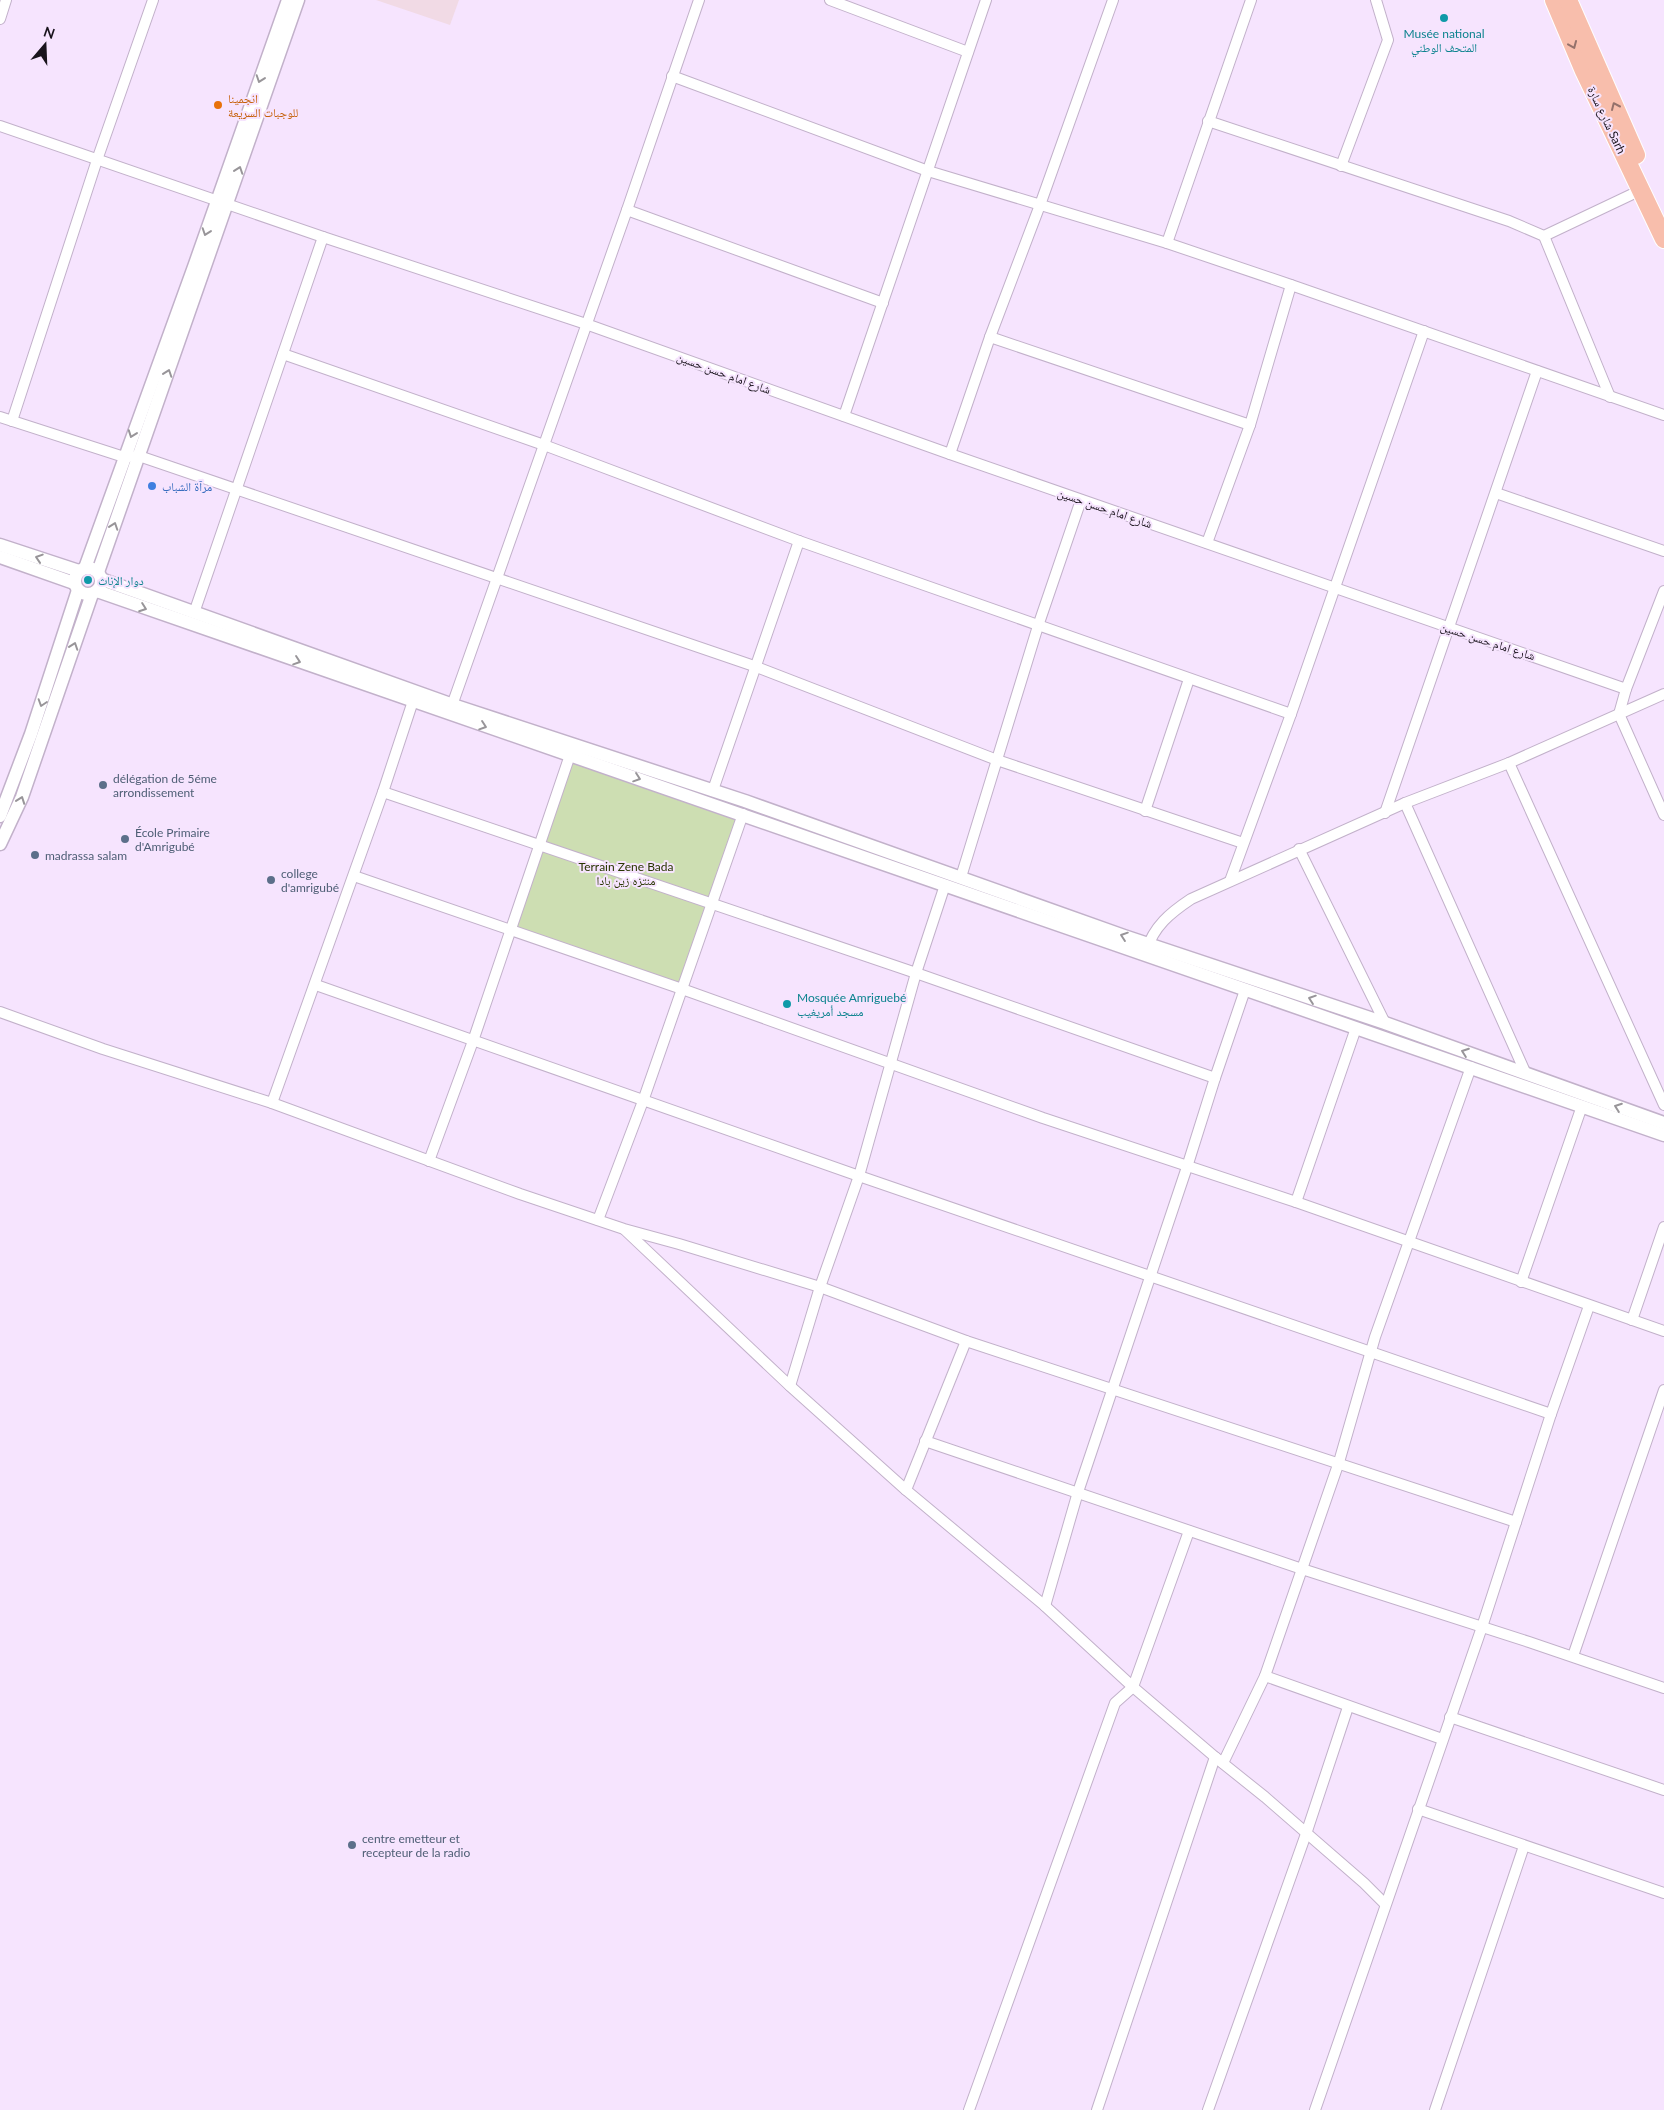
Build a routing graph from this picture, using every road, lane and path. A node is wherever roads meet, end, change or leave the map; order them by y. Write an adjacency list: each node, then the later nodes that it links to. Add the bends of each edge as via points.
1 (6, 0): 13 (street)
2 (153, 0): 18 (street)
3 (288, 0): 22 (street, one-way to 22)
4 (298, 0): 22 (street, one-way to 4)
5 (699, 0): 15 (street)
6 (830, 0): 14 (street)
7 (986, 0): 14 (street)
8 (1113, 0): 23 (street)
9 (1251, 0): 16 (street)
10 (1376, 0): 19 (street, via 1388,40)
11 (1554, 0): 21 (highway, شارع سارة Sarh, one-way to 21)
12 (1568, 0): 25 (highway, شارع سارة Sarh, one-way to 12)
13 (0, 19)
14 (968, 52): 20 (street)
15 (672, 76): 20 (street); 24 (street)
16 (1208, 121): 19 (street); 29 (street)
17 (0, 126): 18 (street, شارع امام حسن حسين)
18 (97, 160): 22 (street, شارع امام حسن حسين); 41 (street)
19 (1341, 166): 26 (street, via 1509,221)
20 (928, 171): 23 (street); 31 (street)
21 (1641, 190): 26 (street); 28 (highway, شارع سارة Sarh)
22 (222, 202): 27 (street, شارع امام حسن حسين); 45 (street, one-way to 22); 46 (street, one-way to 46)
23 (1040, 205): 29 (street); 34 (street)
24 (627, 210): 31 (street); 32 (street)
25 (1664, 214)
26 (1544, 236): 37 (street)
27 (323, 237): 32 (street, شارع امام حسن حسين); 35 (street)
28 (1664, 239)
29 (1167, 243): 30 (street)
30 (1291, 285): 33 (street); 42 (street)
31 (883, 303): 39 (street)
32 (586, 324): 39 (street, شارع امام حسن حسين); 43 (street)
33 (1424, 331): 36 (street); 58 (street)
34 (990, 337): 42 (street); 44 (street)
35 (283, 354): 43 (street); 47 (street)
36 (1537, 371): 37 (street); 48 (street)
37 (1610, 397): 38 (street)
38 (1664, 415)
39 (844, 416): 44 (street, شارع امام حسن حسين)
40 (0, 417): 41 (street)
41 (12, 421): 46 (street)
42 (1250, 425): 51 (street)
43 (544, 446): 50 (street); 56 (street)
44 (950, 454): 49 (street, شارع امام حسن حسين)
45 (139, 456): 46 (street); 47 (street); 57 (street, one-way to 45)
46 (124, 457): 55 (street)
47 (235, 490): 56 (street); 60 (street)
48 (1496, 493): 53 (street); 62 (street)
49 (1081, 500): 51 (street, شارع امام حسن حسين); 61 (street)
50 (799, 541): 61 (street); 63 (street)
51 (1207, 543): 58 (street, شارع امام حسن حسين)
52 (0, 545): 55 (street, one-way to 52)
53 (1664, 551)
54 (0, 557): 55 (street)
55 (79, 578): 57 (street, via 92,568); 57 (street, via 84,594); 74 (street, one-way to 74, via 31,734)
56 (496, 579): 63 (street); 68 (street)
57 (97, 584): 60 (street); 67 (street, one-way to 67); 84 (street, one-way to 57, via 22,797)
58 (1334, 588): 62 (street, شارع امام حسن حسين); 69 (street)
59 (1664, 591): 65 (street)
60 (194, 613): 68 (street)
61 (1038, 626): 64 (street); 72 (street)
62 (1448, 628): 65 (street, شارع امام حسن حسين); 79 (street)
63 (754, 666): 72 (street); 75 (street)
64 (1189, 678): 69 (street); 78 (street)
65 (1626, 689): 70 (street)
66 (1664, 694): 70 (street)
67 (413, 702): 68 (street); 76 (street)
68 (451, 709): 71 (street, one-way to 71); 75 (street)
69 (1291, 714): 83 (street)
70 (1619, 714): 73 (street); 81 (street)
71 (570, 755): 80 (street, one-way to 80); 85 (street)
72 (996, 760): 78 (street); 88 (street)
73 (1509, 763): 77 (street); 108 (street)
74 (6, 788): 82 (street)
75 (713, 790): 88 (street)
76 (383, 792): 85 (street); 87 (street)
77 (1404, 803): 79 (street); 104 (street)
78 (1145, 811): 83 (street)
79 (1385, 813): 86 (street)
80 (743, 814): 90 (street); 91 (street)
81 (1664, 815)
82 (0, 816)
83 (1243, 843): 89 (street)
84 (0, 844)
85 (540, 845): 91 (street); 92 (street)
86 (1299, 849): 89 (street); 99 (street)
87 (354, 876): 92 (street); 95 (street)
88 (961, 877): 93 (street, one-way to 88)
89 (1230, 881): 93 (street, via 1168,914 1156,928)
90 (945, 886): 93 (street); 94 (street)
91 (713, 904): 94 (street); 96 (street)
92 (510, 931): 96 (street); 101 (street)
93 (1147, 949): 97 (street); 99 (street, one-way to 93)
94 (916, 973): 102 (street); 105 (street)
95 (316, 985): 101 (street); 107 (street)
96 (682, 989): 102 (street); 106 (street)
97 (1246, 990): 100 (street); 105 (street)
98 (0, 1012): 107 (street)
99 (1385, 1023): 104 (street, one-way to 99)
100 (1356, 1028): 103 (street); 115 (street)
101 (473, 1041): 106 (street); 112 (street)
102 (890, 1065): 113 (street); 114 (street)
103 (1471, 1067): 109 (street); 119 (street)
104 (1526, 1074): 110 (street, one-way to 104)
105 (1214, 1078): 113 (street)
106 (643, 1101): 114 (street); 116 (street)
107 (272, 1103): 112 (street)
108 (1664, 1105)
109 (1582, 1106): 111 (street); 121 (street)
110 (1664, 1123)
111 (1664, 1135)
112 (429, 1161): 116 (street)
113 (1187, 1167): 115 (street); 120 (street)
114 (859, 1176): 120 (street); 122 (street)
115 (1296, 1202): 119 (street)
116 (598, 1220): 118 (street)
117 (1664, 1227): 124 (street)
118 (624, 1229): 122 (street); 128 (street)
119 (1409, 1242): 121 (street); 127 (street)
120 (1151, 1275): 127 (street); 129 (street)
121 (1521, 1282): 123 (street)
122 (820, 1287): 126 (street); 128 (street)
123 (1589, 1306): 124 (street); 131 (street)
124 (1632, 1320): 125 (street)
125 (1664, 1330)
126 (966, 1341): 129 (street); 132 (street)
127 (1371, 1351): 131 (street); 133 (street)
128 (790, 1386): 134 (street)
129 (1112, 1390): 133 (street); 135 (street)
130 (1664, 1390): 141 (street)
131 (1551, 1414): 136 (street)
132 (925, 1441): 134 (street); 135 (street)
133 (1339, 1462): 136 (street); 138 (street)
134 (906, 1490): 139 (street)
135 (1078, 1492): 137 (street); 139 (street)
136 (1516, 1522): 140 (street)
137 (1189, 1531): 138 (street); 143 (street)
138 (1302, 1569): 140 (street); 142 (street)
139 (1045, 1606): 143 (street)
140 (1482, 1627): 141 (street); 146 (street)
141 (1573, 1656): 144 (street)
142 (1265, 1676): 145 (street); 149 (street)
143 (1133, 1687): 148 (street); 156 (street, via 1115,1703)
144 (1664, 1688)
145 (1348, 1707): 147 (street); 152 (street)
146 (1450, 1717): 147 (street); 150 (street)
147 (1442, 1740): 151 (street)
148 (1214, 1757): 149 (street); 157 (street)
149 (1223, 1763): 152 (street)
150 (1664, 1790)
151 (1418, 1809): 153 (street); 155 (street)
152 (1306, 1834): 155 (street); 158 (street)
153 (1524, 1846): 154 (street); 160 (street)
154 (1664, 1893)
155 (1386, 1904): 159 (street)
156 (969, 2110)
157 (1097, 2110)
158 (1208, 2110)
159 (1316, 2110)
160 (1435, 2110)

